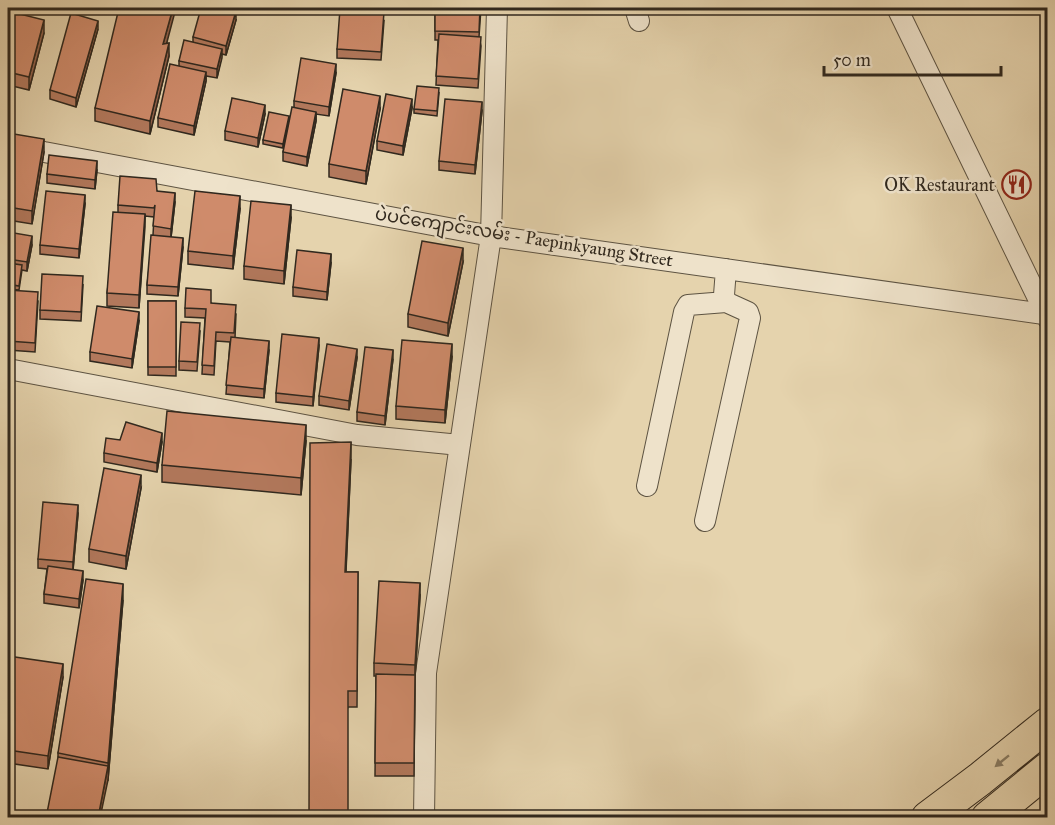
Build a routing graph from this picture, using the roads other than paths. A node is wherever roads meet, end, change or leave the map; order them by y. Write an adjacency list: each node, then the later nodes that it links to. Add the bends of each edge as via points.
1 (497, 8): 4 (street)
2 (897, 8): 7 (street)
3 (8, 144): 4 (street, ပဲပင်ကျောင်းလမ်း - Paepinkyaung Street)
4 (491, 236): 5 (street, ပဲပင်ကျောင်းလမ်း - Paepinkyaung Street); 9 (street)
5 (726, 269): 6 (street); 7 (street, ပဲပင်ကျောင်းလမ်း - Paepinkyaung Street)
6 (726, 302): 10 (street, via 688,305 684,312); 11 (street, via 748,312 750,318)
7 (1046, 317)
8 (8, 369): 9 (street, via 357,435)
9 (460, 445): 14 (street, via 426,673)
10 (646, 486)
11 (705, 521)
12 (1047, 724): 15 (highway, one-way to 15)
13 (1047, 769): 16 (highway)
14 (424, 818)
15 (928, 818)
16 (988, 818)

